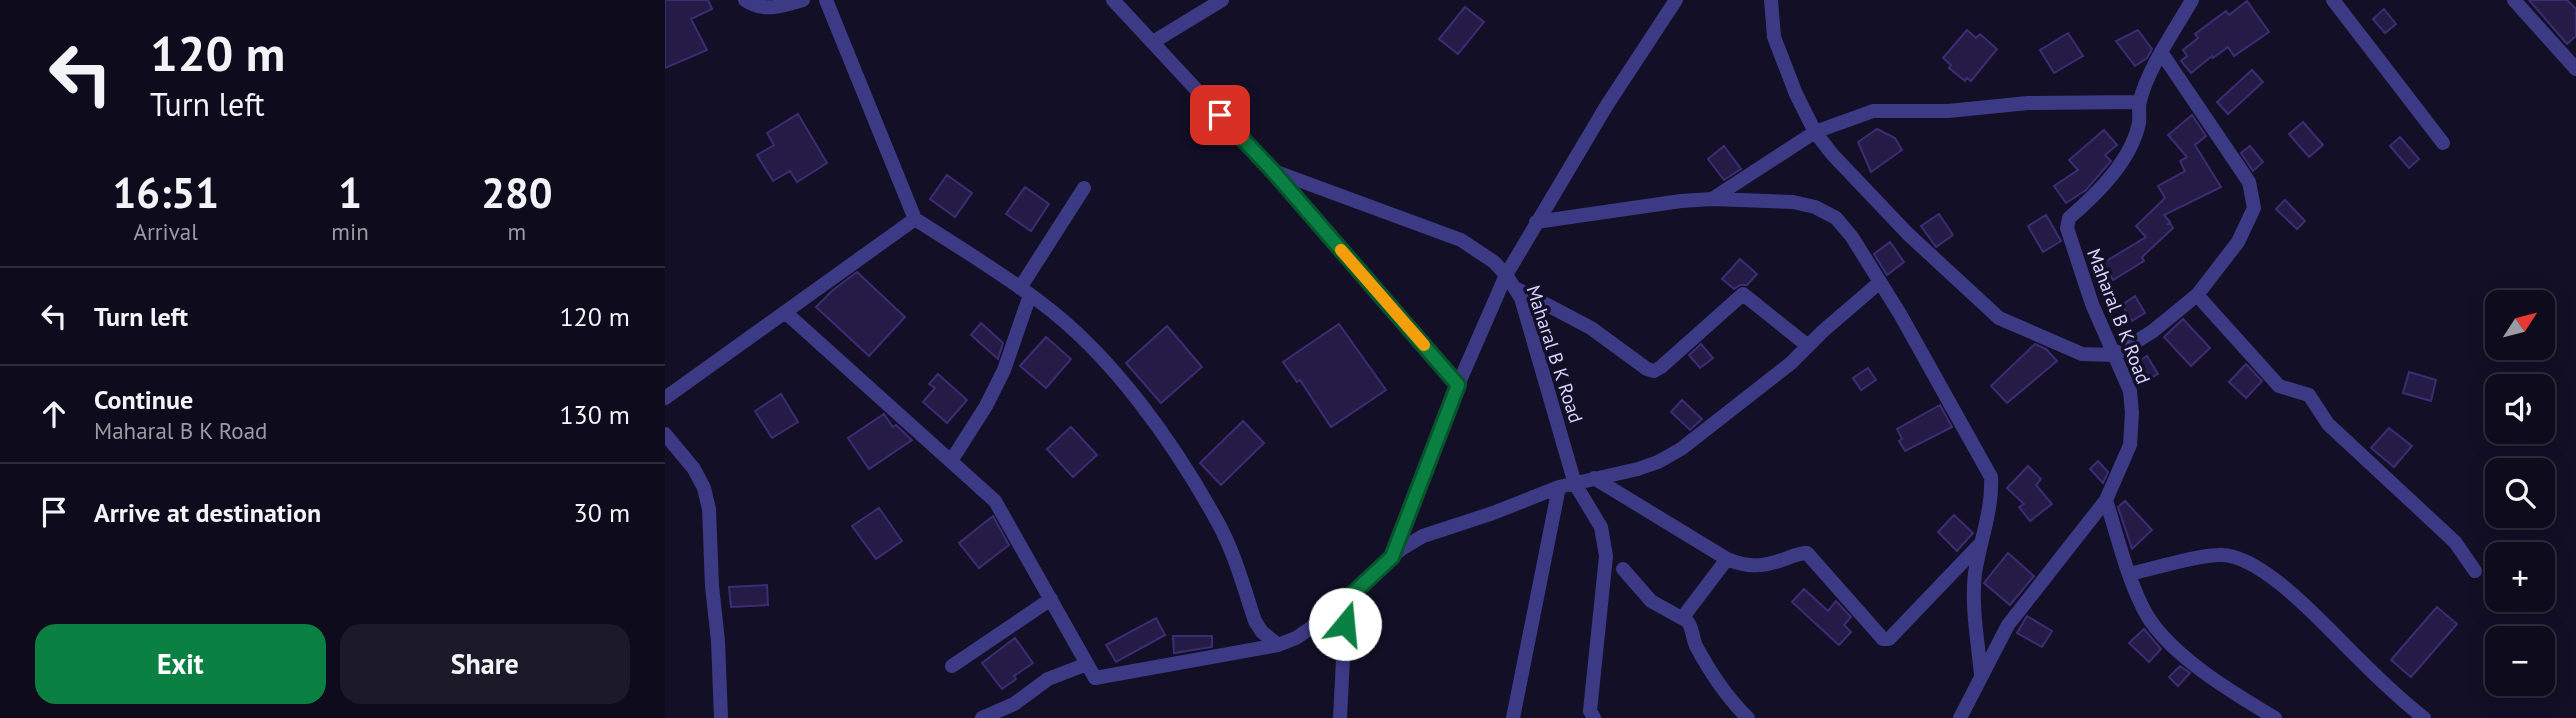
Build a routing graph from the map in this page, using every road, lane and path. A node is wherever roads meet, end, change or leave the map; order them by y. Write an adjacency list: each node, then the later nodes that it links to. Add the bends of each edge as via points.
1 (745, 0): 2 (street, via 763,8)
2 (803, 0)
3 (826, 0): 20 (street)
4 (1113, 0): 11 (street, Maharal B K Road)
5 (1223, 0): 11 (street)
6 (1676, 0): 21 (street)
7 (1771, 0): 15 (street, via 1774,37)
8 (2192, 0): 12 (street, Maharal B K Road)
9 (2333, 0): 16 (street)
10 (2514, 0): 13 (street)
11 (1153, 42): 17 (street, Maharal B K Road)
12 (2161, 52): 14 (street, Maharal B K Road); 26 (street, via 2249,182 2254,208 2238,242)
13 (2576, 69)
14 (2140, 102): 15 (street, via 1873,111); 29 (street, Maharal B K Road, via 2139,124 2113,176 2069,218 2067,228)
15 (1815, 132): 19 (street); 29 (street, via 1908,234 1999,318 2082,354)
16 (2443, 143)
17 (1272, 170): 22 (street, Maharal B K Road, via 1461,240); 30 (street)
18 (1084, 188): 25 (street)
19 (1712, 199): 21 (street); 23 (street, via 1815,207 1836,218)
20 (915, 219): 25 (street); 27 (street)
21 (1536, 222): 22 (street)
22 (1506, 275): 24 (street, Maharal B K Road); 30 (street)
23 (1880, 282): 28 (street); 38 (street, via 1991,477)
24 (1517, 289): 28 (street, via 1591,328 1654,371 1743,294); 35 (street, Maharal B K Road)
25 (1025, 292): 33 (street, via 1004,370); 47 (street, via 1087,343 1154,422 1218,523 1255,621)
26 (2197, 295): 29 (street); 42 (street, via 2279,386 2309,395 2329,424 2455,542)
27 (785, 312): 31 (street); 33 (street)
28 (1808, 346): 34 (street, via 1681,449 1638,469)
29 (2115, 355): 37 (street, Maharal B K Road, via 2130,391 2130,445)
30 (1458, 385): 39 (street)
31 (665, 398)
32 (665, 434): 51 (street, via 694,469 709,509)
33 (951, 461): 44 (street, via 995,501)
34 (1594, 478): 35 (street); 40 (street)
35 (1575, 484): 36 (street); 55 (street, Maharal B K Road, via 1601,527 1606,556 1591,711)
36 (1559, 487): 39 (street, via 1423,536); 54 (street)
37 (2106, 500): 43 (street); 50 (street, Maharal B K Road, via 2008,625)
38 (1981, 543): 40 (street, via 1886,640 1807,553 1766,566 1745,566); 50 (street, via 1975,588)
39 (1392, 557): 45 (street)
40 (1727, 559): 46 (street)
41 (1623, 569): 46 (street, via 1651,601)
42 (2475, 571)
43 (2130, 574): 58 (street, via 2142,608 2159,633 2216,682); 59 (street, via 2220,554 2238,558 2312,610)
44 (1051, 599): 48 (street); 49 (street)
45 (1346, 600): 47 (street, via 1296,638); 53 (street)
46 (1683, 617): 56 (street, via 1698,649)
47 (1277, 645): 48 (street, via 1095,678)
48 (1087, 664): 52 (street, via 1048,678 1014,704)
49 (952, 666)
50 (1981, 677): 57 (street, Maharal B K Road)
51 (721, 718)
52 (982, 718)
53 (1340, 718)
54 (1513, 718)
55 (1594, 718)
56 (1748, 718)
57 (1960, 718)
58 (2276, 718)
59 (2424, 718)

